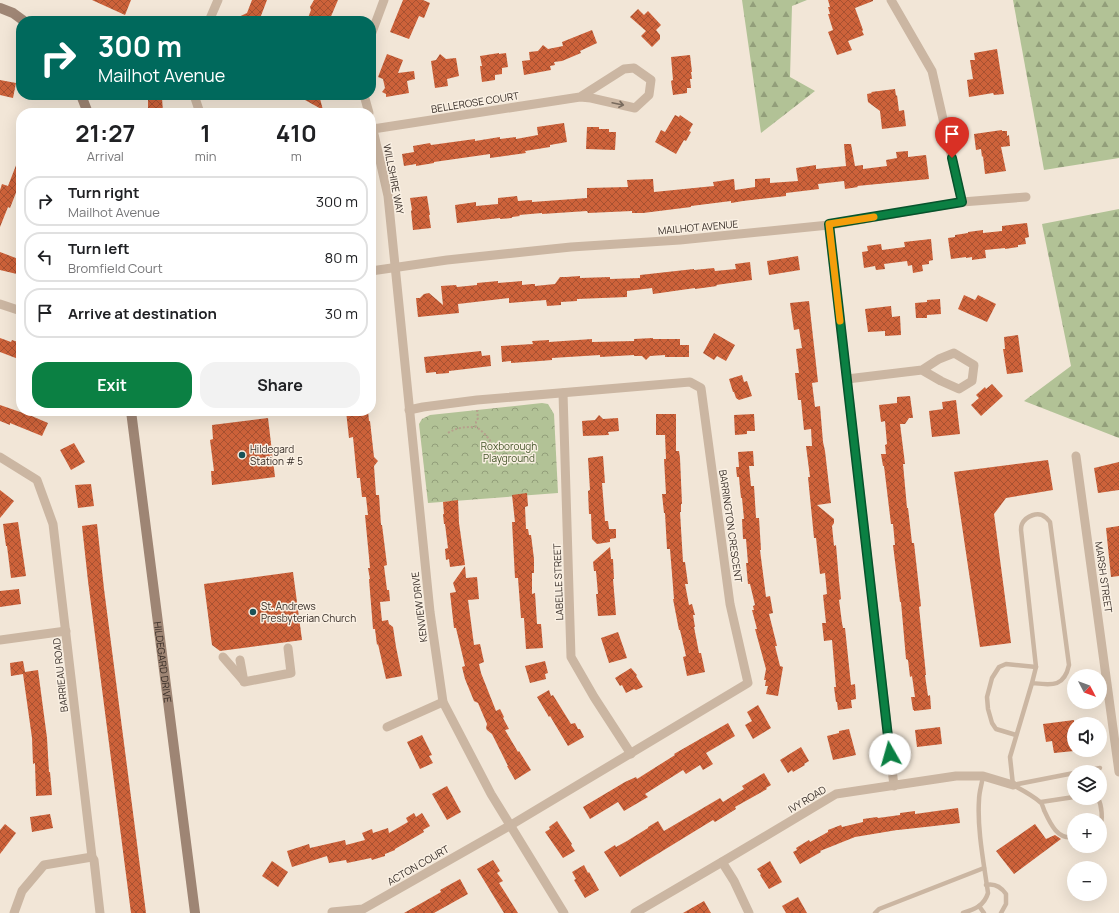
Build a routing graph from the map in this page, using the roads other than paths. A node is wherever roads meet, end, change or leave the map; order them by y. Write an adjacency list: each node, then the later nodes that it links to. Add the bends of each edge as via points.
1 (218, 0): 6 (street)
2 (384, 0): 7 (street)
3 (891, 0): 12 (street, via 932,71)
4 (0, 8): 5 (street)
5 (17, 16)
6 (211, 16)
7 (376, 22)
8 (580, 97): 8 (street, BELLEROSE COURT, one-way to 8, via 635,108 650,95 651,80 634,68 624,69); 9 (street, BELLEROSE COURT)
9 (376, 124)
10 (376, 143): 14 (street, WILLSHIRE WAY, via 388,196)
11 (1026, 197): 12 (street, MAILHOT AVENUE)
12 (962, 202): 13 (street, MAILHOT AVENUE)
13 (829, 224): 14 (street, MAILHOT AVENUE, via 680,240 571,247); 19 (street)
14 (396, 267): 15 (street, MAILHOT AVENUE); 21 (street, KENVIEW DRIVE)
15 (376, 270)
16 (0, 304): 17 (street)
17 (16, 309)
18 (922, 370): 18 (street, via 959,389 972,381 974,365 954,353); 19 (street)
19 (847, 378): 41 (street)
20 (563, 393): 21 (street, BARRINGTON CRESCENT, via 477,400); 36 (street, LABELLE STREET, via 571,657); 36 (street, BARRINGTON CRESCENT, via 690,382 701,388 730,604 748,683)
21 (409, 410): 33 (street, KENVIEW DRIVE, via 430,612)
22 (132, 416): 54 (street, HILDEGARD DRIVE)
23 (1076, 456): 37 (street, MARSH STREET)
24 (0, 457): 25 (street, BARRIEAU ROAD, via 37,480 53,524)
25 (66, 631): 26 (street); 46 (street, BARRIEAU ROAD)
26 (0, 640)
27 (288, 648): 31 (street, via 291,673)
28 (223, 657): 31 (street)
29 (240, 660): 31 (street)
30 (1036, 667): 32 (lane); 32 (lane, via 1021,530 1022,523 1027,518 1033,514 1040,514 1050,522 1069,665 1068,672 1060,682 1048,685); 35 (lane, via 1006,664 999,667 992,678 987,697 992,723 996,729)
31 (244, 682)
32 (1032, 683): 35 (lane)
33 (443, 702): 34 (street); 44 (street, KENVIEW DRIVE, via 491,794)
34 (387, 727)
35 (1016, 735): 40 (lane, via 1010,757)
36 (631, 754): 44 (street, BARRINGTON CRESCENT)
37 (1119, 772)
38 (1067, 774): 40 (lane)
39 (983, 776): 40 (street, IVY ROAD); 41 (street, IVY ROAD, via 956,776); 48 (lane, via 978,810)
40 (1013, 785): 43 (lane)
41 (894, 786): 47 (street, IVY ROAD, via 836,794)
42 (1067, 798): 43 (lane)
43 (1041, 802): 45 (lane, via 1056,831)
44 (511, 824): 51 (street, ACTON COURT, via 363,909); 55 (street, KENVIEW DRIVE)
45 (1067, 837)
46 (92, 857): 52 (street, via 44,865 22,891); 53 (street, BARRIEAU ROAD)
47 (722, 862): 56 (street, IVY ROAD); 57 (street)
48 (984, 868): 49 (lane); 58 (lane, via 879,909)
49 (986, 885): 50 (lane, via 988,893); 61 (lane, via 999,886 1006,894 1006,904)
50 (979, 906): 59 (lane); 60 (lane)
51 (332, 912)
52 (14, 913)
53 (100, 913)
54 (195, 913)
55 (564, 913)
56 (635, 913)
57 (749, 913)
58 (875, 913)
59 (964, 913)
60 (984, 913)
61 (1001, 913)

